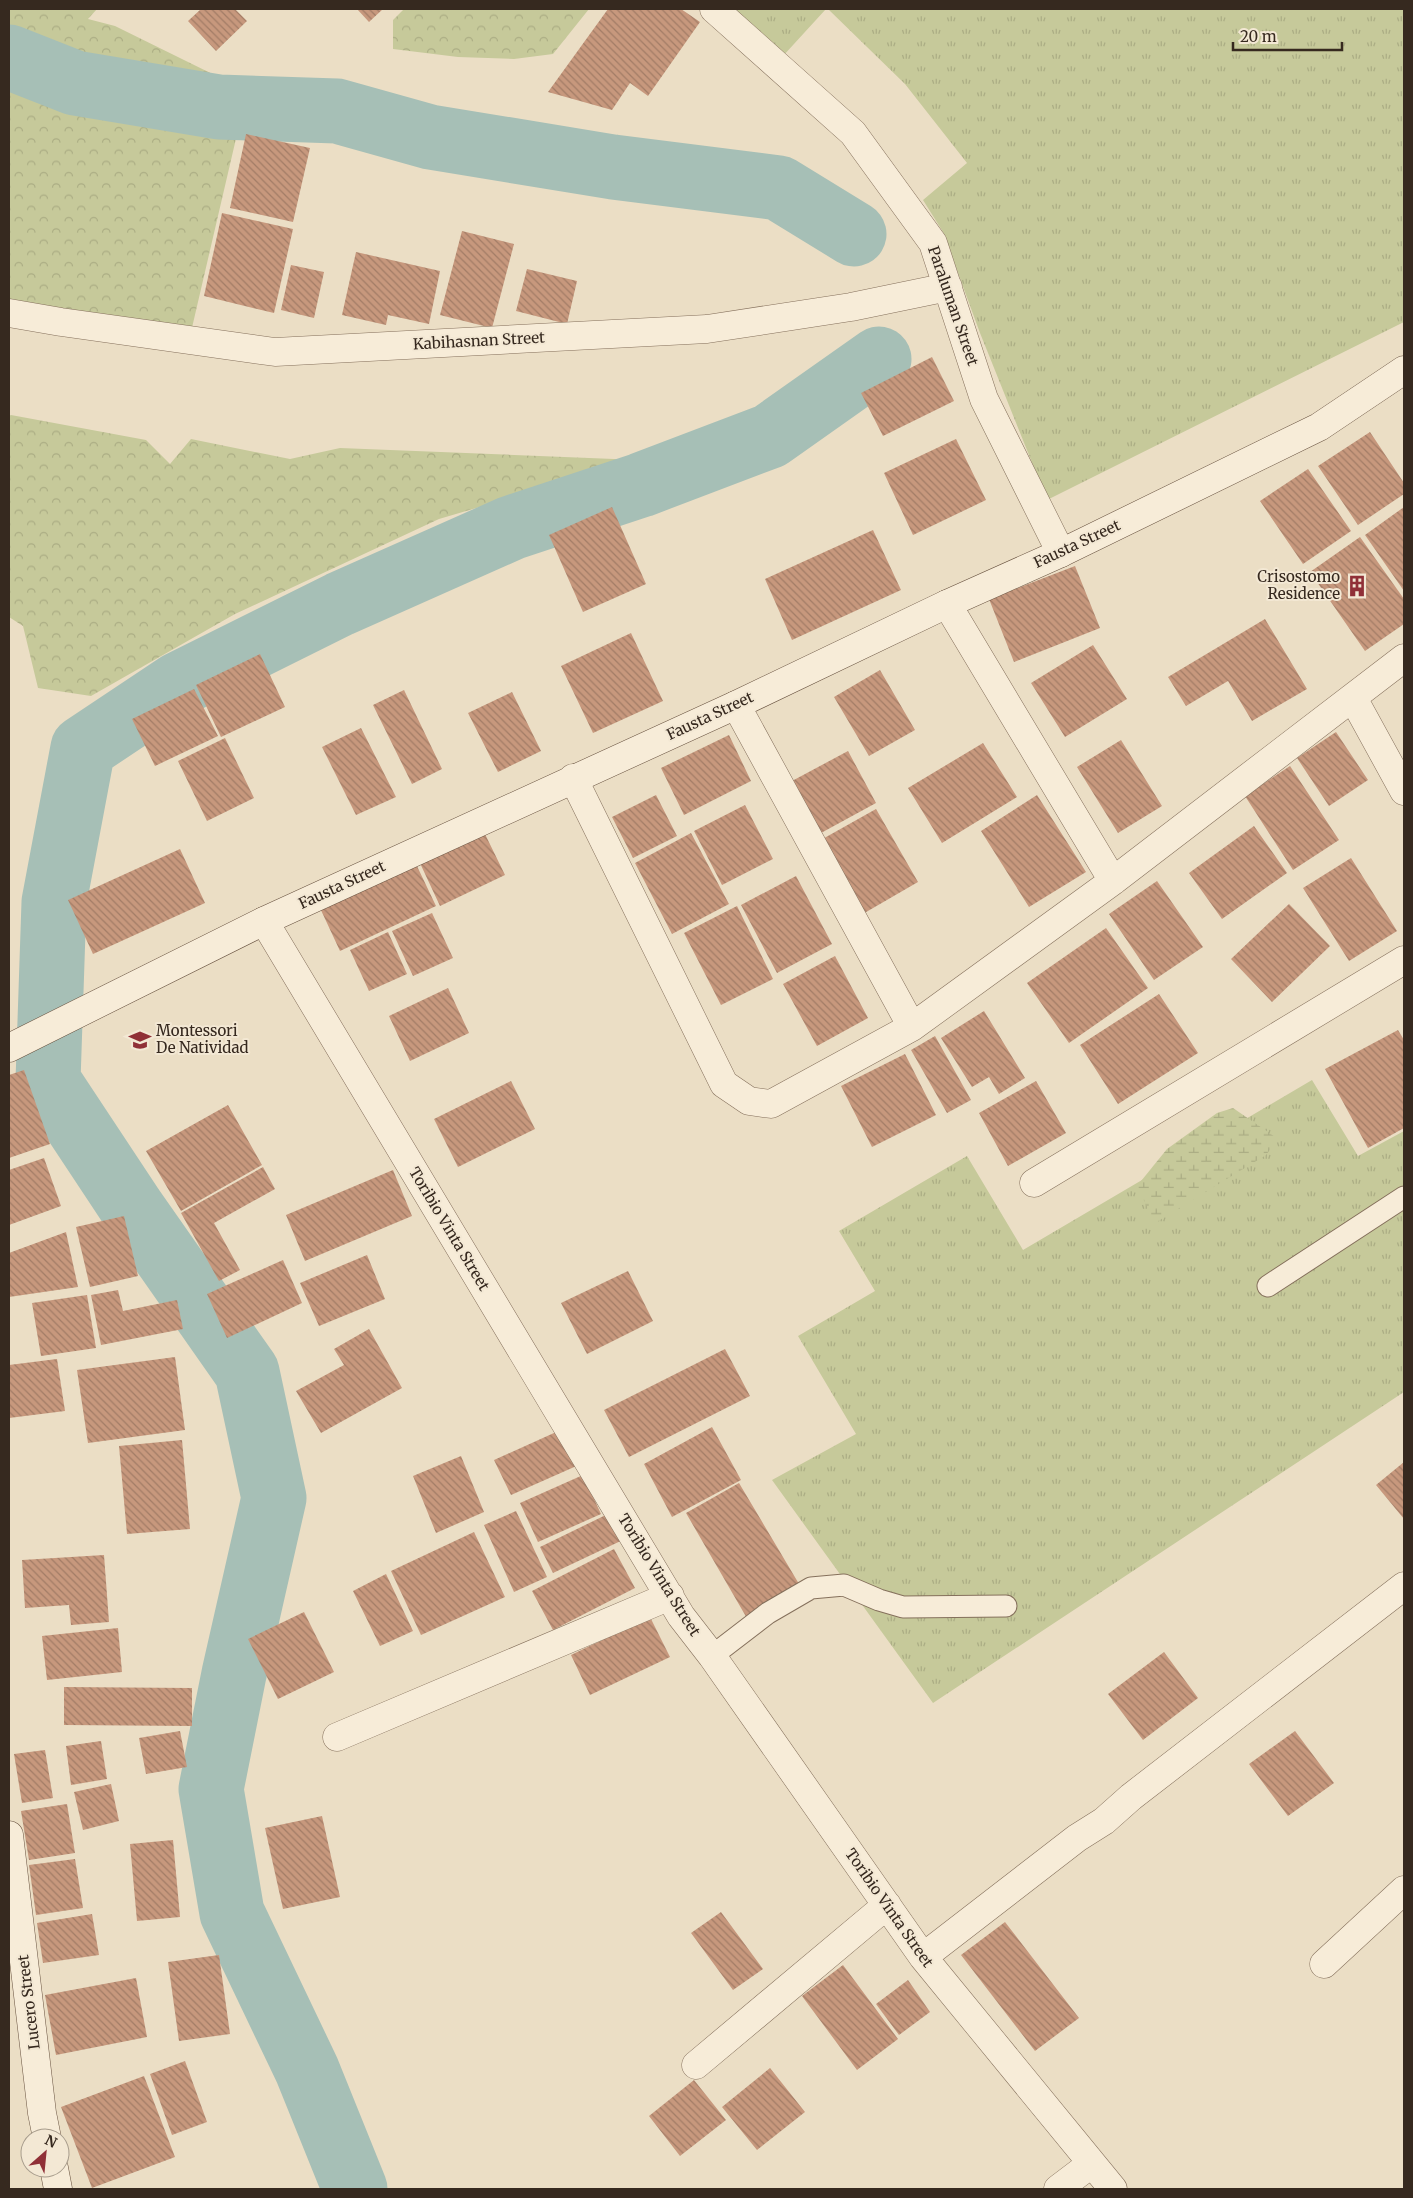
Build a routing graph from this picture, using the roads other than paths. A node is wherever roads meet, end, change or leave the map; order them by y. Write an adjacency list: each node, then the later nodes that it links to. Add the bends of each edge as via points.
1 (714, 9): 2 (street, Paraluman Street, via 853,133 933,243)
2 (948, 287): 3 (street, Kabihasnan Street, via 852,306 707,328 275,352); 5 (street, Paraluman Street, via 984,399)
3 (9, 313)
4 (1404, 370): 5 (street, Fausta Street, via 1318,427)
5 (1061, 553): 6 (street, Fausta Street)
6 (947, 604): 9 (street, Fausta Street); 12 (street)
7 (1404, 658): 8 (street)
8 (1353, 698): 11 (street); 12 (street)
9 (736, 704): 10 (street, Fausta Street); 15 (street)
10 (573, 778): 13 (street, Fausta Street); 15 (street, via 724,1084 748,1101 771,1104)
11 (1404, 791)
12 (1113, 881): 15 (street)
13 (264, 921): 16 (street, Fausta Street); 21 (street, Toribio Vinta Street)
14 (1404, 960): 17 (street)
15 (912, 1027)
16 (9, 1048)
17 (1034, 1183)
18 (1404, 1197): 19 (lane)
19 (1268, 1286)
20 (1404, 1586): 28 (street, via 1131,1797 1104,1822 1077,1838)
21 (670, 1596): 23 (street, Toribio Vinta Street); 24 (street)
22 (1006, 1606): 23 (lane, via 903,1607 844,1585 811,1588 768,1613)
23 (712, 1656): 27 (street, Toribio Vinta Street)
24 (337, 1737)
25 (9, 1835): 31 (street, Lucero Street)
26 (1404, 1890): 29 (street)
27 (887, 1906): 28 (street, Toribio Vinta Street); 30 (street)
28 (923, 1957): 32 (street, Toribio Vinta Street)
29 (1324, 1964)
30 (696, 2065)
31 (45, 2128)
32 (1091, 2164): 33 (street); 34 (street, Toribio Vinta Street)
33 (1058, 2189)
34 (1113, 2189)

